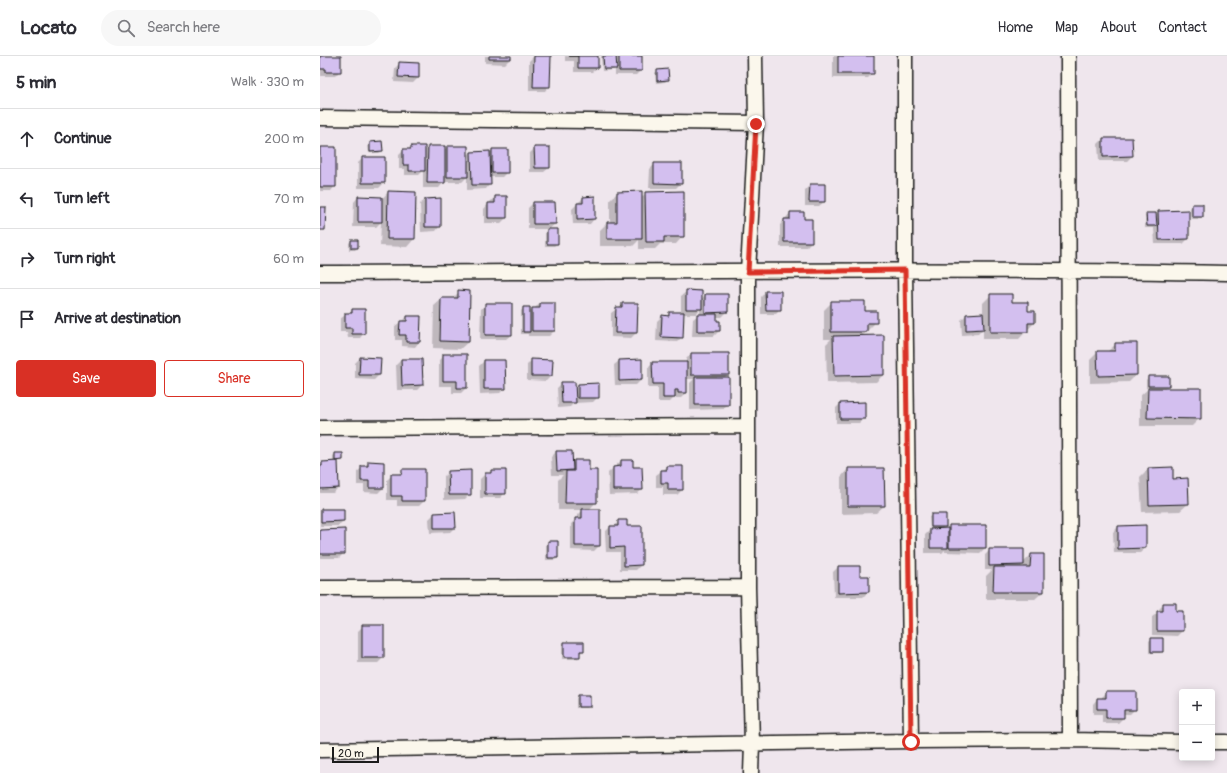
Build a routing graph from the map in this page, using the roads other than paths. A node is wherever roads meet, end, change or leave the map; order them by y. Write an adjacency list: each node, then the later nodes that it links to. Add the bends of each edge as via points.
1 (756, 56): 5 (street)
2 (905, 56): 6 (street)
3 (1068, 56): 7 (street)
4 (320, 118): 5 (street)
5 (756, 124): 8 (street)
6 (905, 270): 7 (street); 8 (street); 16 (street)
7 (1069, 271): 10 (street); 15 (street)
8 (748, 272): 9 (street); 11 (street)
9 (320, 273)
10 (1227, 274)
11 (748, 426): 12 (street); 13 (street)
12 (320, 428)
13 (748, 587): 14 (street); 20 (street)
14 (320, 588)
15 (1070, 740): 16 (street); 17 (street)
16 (911, 742): 20 (street)
17 (1179, 742)
18 (1215, 742): 19 (street)
19 (1227, 742)
20 (752, 744): 21 (street); 22 (street)
21 (320, 750)
22 (751, 773)

